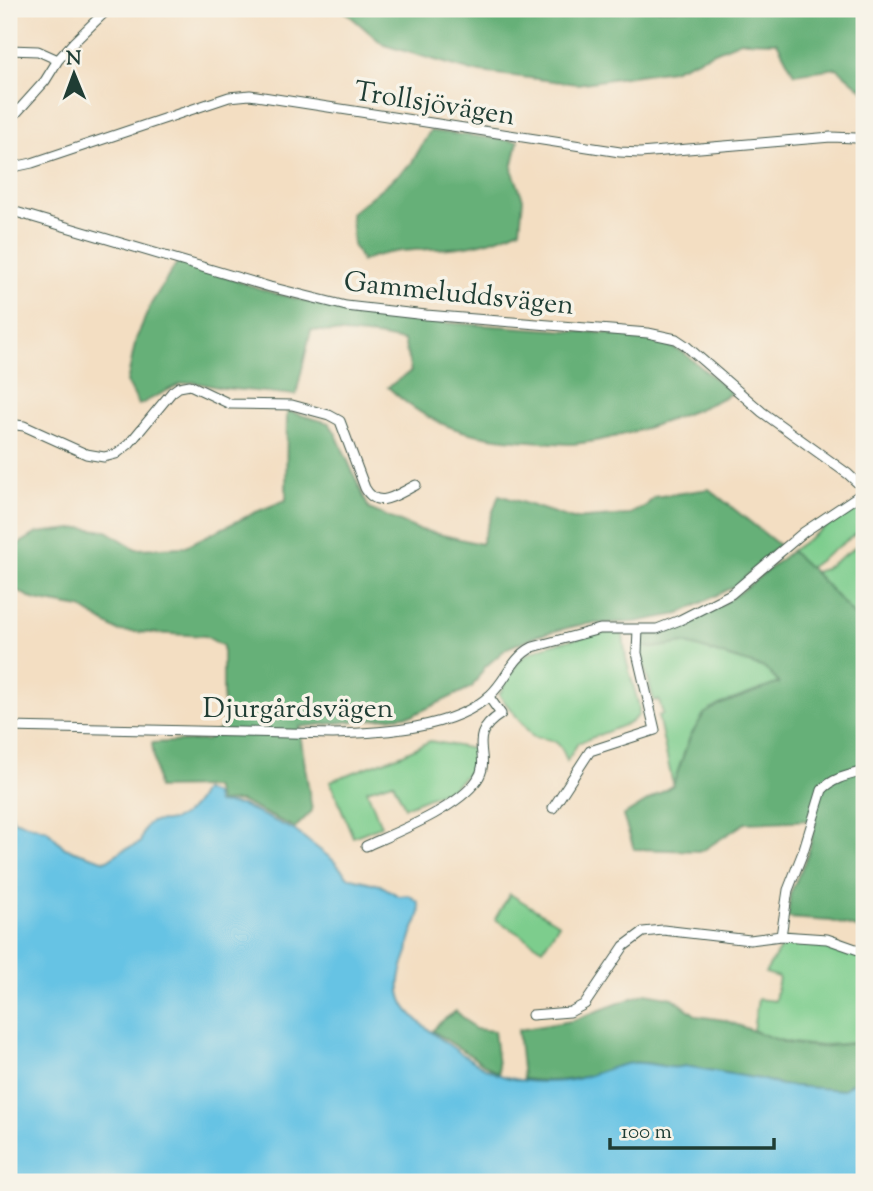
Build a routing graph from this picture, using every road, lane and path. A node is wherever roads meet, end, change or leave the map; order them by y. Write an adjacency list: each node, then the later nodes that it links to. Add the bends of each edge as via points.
1 (108, 9): 3 (street)
2 (9, 50): 3 (street, via 38,51)
3 (58, 60): 4 (street)
4 (9, 121)
5 (864, 142): 6 (street, Trollsjövägen, via 831,137 620,152 250,95 218,100)
6 (9, 168)
7 (9, 209): 10 (street, Gammeluddsvägen, via 346,306 676,339)
8 (9, 424): 9 (street, via 104,457 128,444 172,392 190,385 230,404 292,405 340,421 365,488 376,500)
9 (416, 485)
10 (864, 491): 11 (street, Djurgårdsvägen, via 804,532 731,594 668,626)
11 (638, 629): 12 (street, Djurgårdsvägen, via 600,629 533,647 514,661); 15 (street, via 637,653 655,730 590,751)
12 (489, 697): 13 (street, Djurgårdsvägen, via 439,721 380,733); 16 (street, via 501,714 489,721 481,737 484,768 477,780 430,815)
13 (9, 727)
14 (864, 771): 17 (street, via 838,778 822,790 788,890)
15 (553, 808)
16 (366, 846)
17 (780, 936): 18 (street, via 816,937); 19 (street, via 750,940 663,930 643,933 624,946 585,1004 570,1012)
18 (864, 952)
19 (533, 1015)

